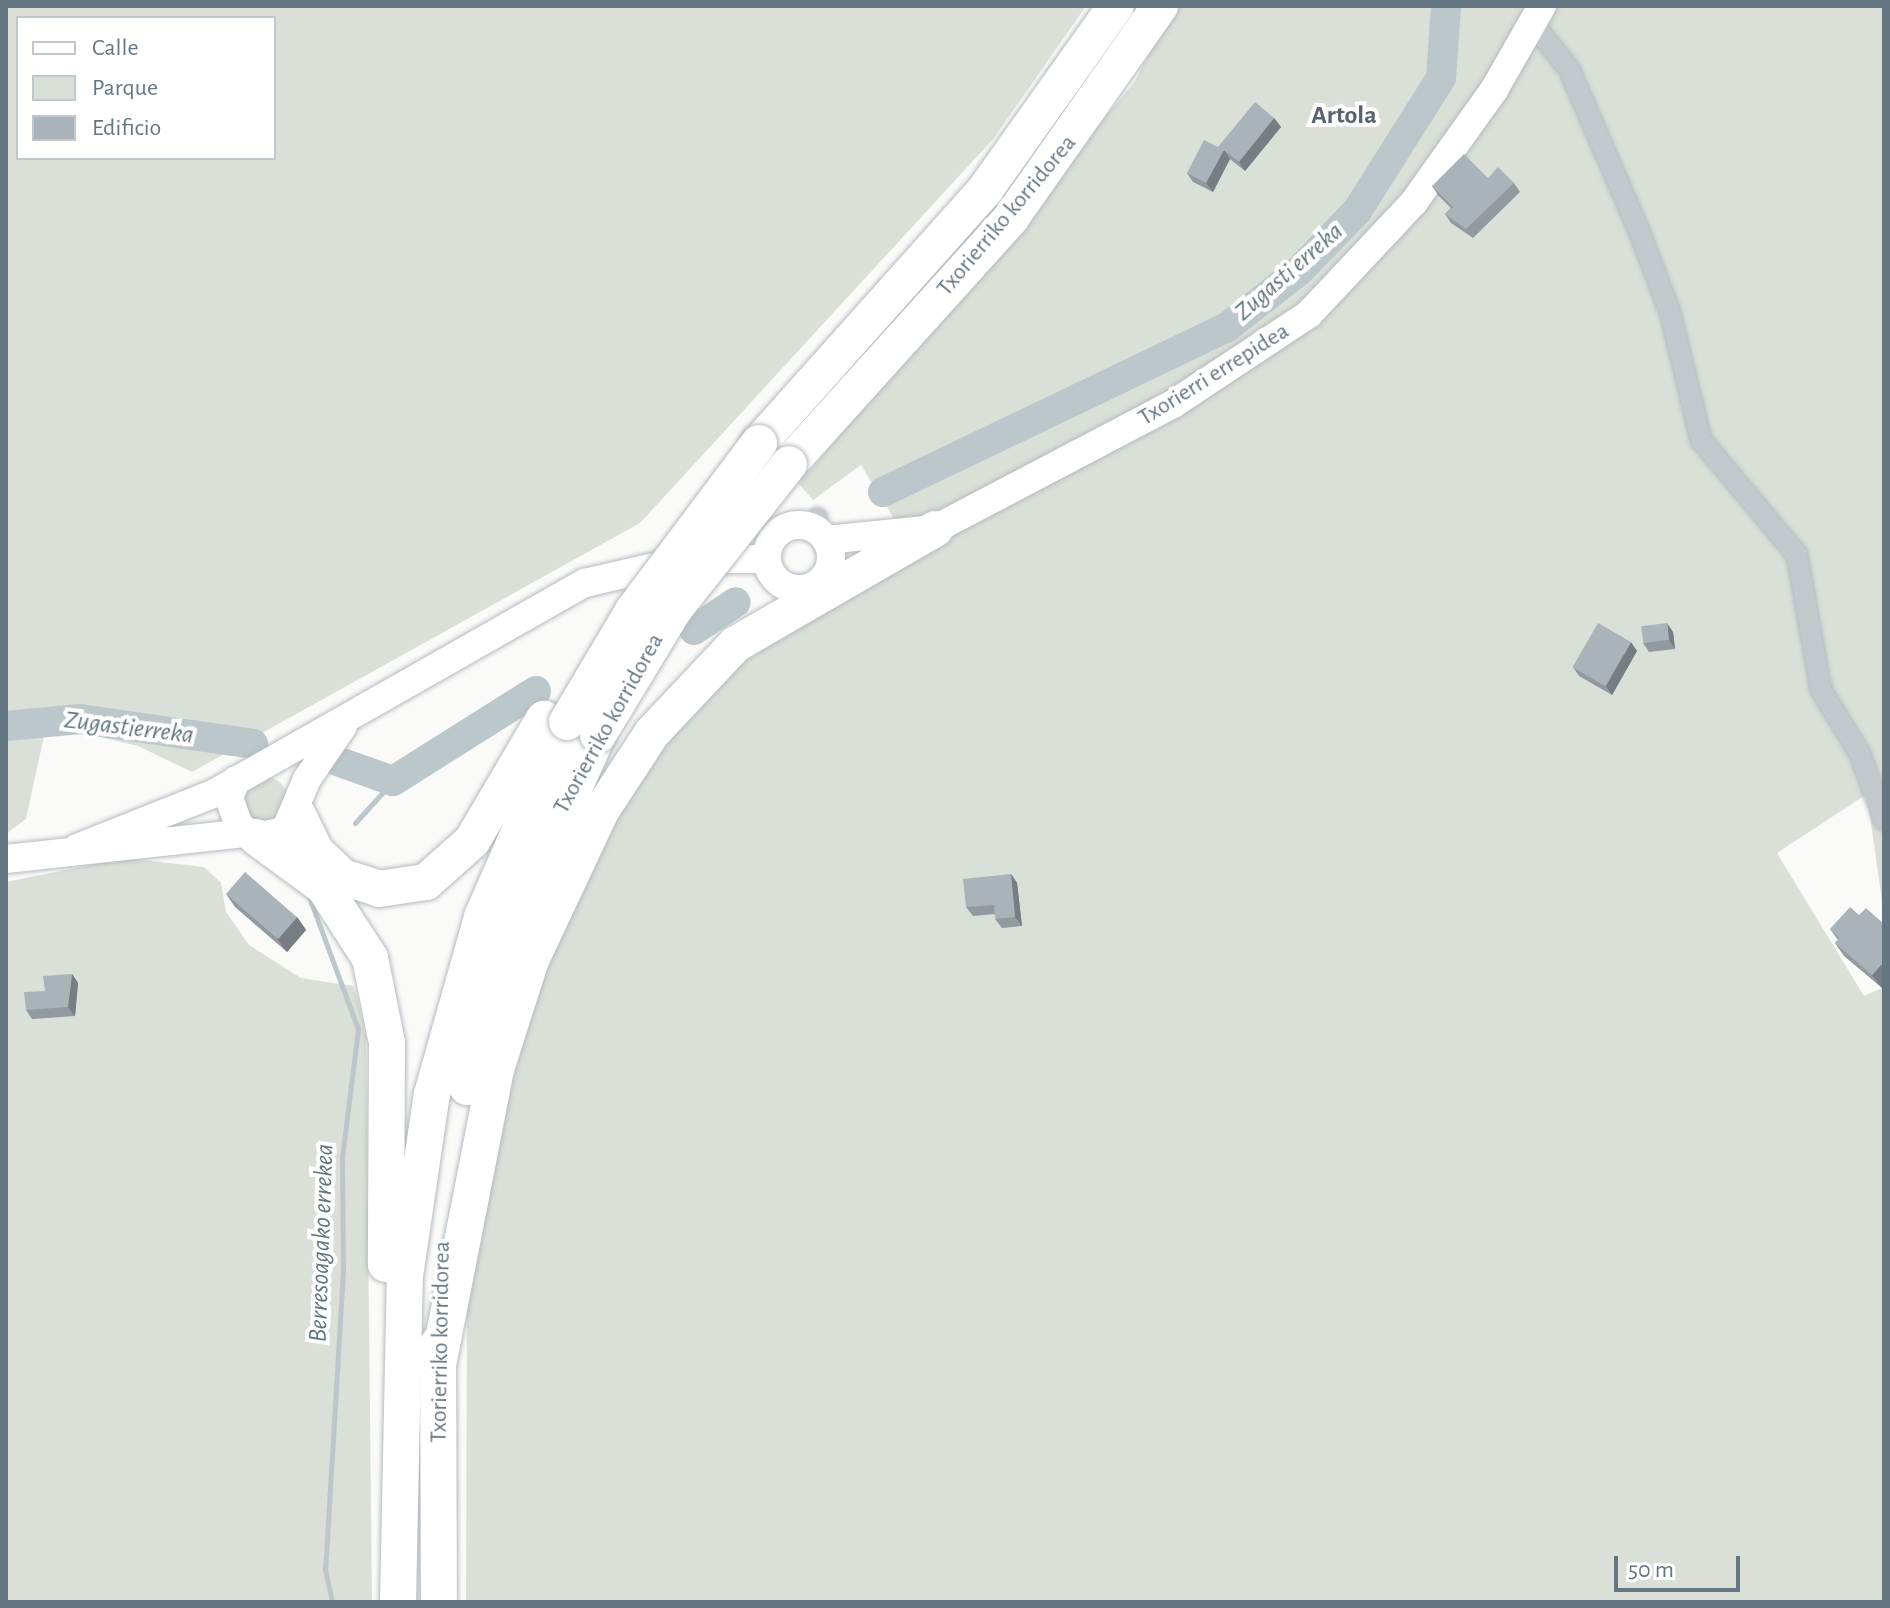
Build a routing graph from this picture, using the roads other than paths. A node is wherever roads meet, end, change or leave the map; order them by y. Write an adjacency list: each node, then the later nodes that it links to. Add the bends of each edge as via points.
1 (1116, 6): 12 (highway, Txorierriko korridorea, bridge, via 985,190 718,490 682,522 626,592)
2 (1160, 6): 12 (highway, Txorierriko korridorea, bridge, via 1011,218 789,464 673,611)
3 (1533, 23): 5 (main road, Txorierri errepidea, via 1414,202 1309,314 1173,404); 15 (street, via 1569,69 1639,231 1670,312 1703,444 1797,555 1821,690 1860,754)
4 (818, 529): 5 (main road); 7 (main road, via 781,531); 8 (main road)
5 (935, 529): 6 (highway)
6 (898, 549): 8 (main road); 10 (highway)
7 (767, 559): 9 (main road, via 774,577); 11 (main road, via 678,560 585,583)
8 (829, 569): 9 (main road, via 809,587)
9 (790, 587): 10 (highway)
10 (751, 633): 19 (highway, via 682,697 629,765 554,906 487,1102)
11 (349, 719): 13 (main road); 14 (main road)
12 (571, 723): 14 (highway, via 472,841 426,882 379,889 343,877 316,852); 19 (highway, Txorierriko korridorea, via 471,1067 445,1220); 20 (highway, Txorierriko korridorea, via 482,917 432,1094 405,1276)
13 (245, 774): 14 (main road, via 284,772); 16 (main road, via 229,808); 17 (main road, via 178,812)
14 (299, 806): 16 (main road, via 285,831)
15 (1884, 820)
16 (251, 835): 17 (main road); 20 (highway, via 342,907 381,998)
17 (77, 848): 18 (main road)
18 (6, 859)
19 (438, 1365): 22 (highway, Txorierriko korridorea)
20 (397, 1449): 21 (highway, Txorierriko korridorea)
21 (398, 1602)
22 (439, 1602)

